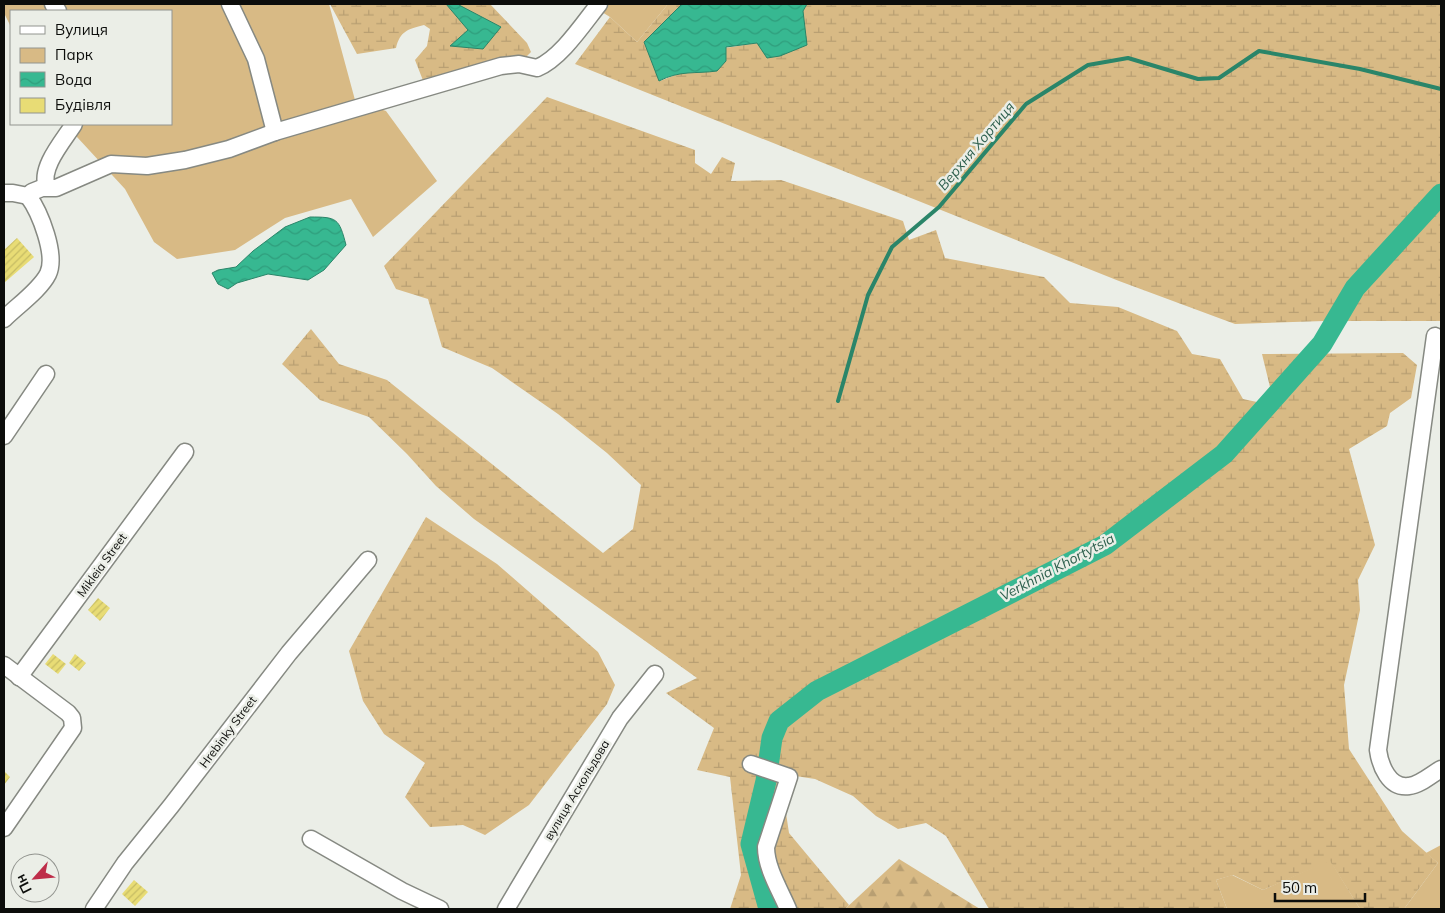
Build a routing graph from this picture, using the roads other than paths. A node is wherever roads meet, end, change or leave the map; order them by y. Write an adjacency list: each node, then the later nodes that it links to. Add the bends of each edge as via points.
1 (230, 4): 4 (street, via 256,59)
2 (599, 4): 4 (street, via 562,49 537,68 520,64 501,66)
3 (73, 125): 5 (street, via 48,164 44,178)
4 (275, 132): 5 (street, via 229,149 185,160 148,166 112,164 56,188)
5 (47, 187): 7 (street)
6 (4, 193): 7 (street)
7 (28, 196): 8 (street, via 47,239 51,256 49,273 38,288)
8 (4, 318)
9 (1435, 336): 18 (street, via 1378,750 1384,771 1403,786 1413,785)
10 (46, 374): 11 (street)
11 (4, 436)
12 (185, 452): 16 (street, Mikleia Street)
13 (368, 560): 21 (street, Hrebinky Street, via 289,652 125,863)
14 (4, 664): 16 (street)
15 (654, 674): 23 (street, вулиця Аскольдова, via 620,718)
16 (19, 677): 19 (street, via 68,713 73,728)
17 (751, 764): 24 (street, via 790,777 766,847 768,861)
18 (1441, 769)
19 (4, 828)
20 (311, 839): 22 (street)
21 (94, 909)
22 (440, 909)
23 (506, 909)
24 (788, 909)

